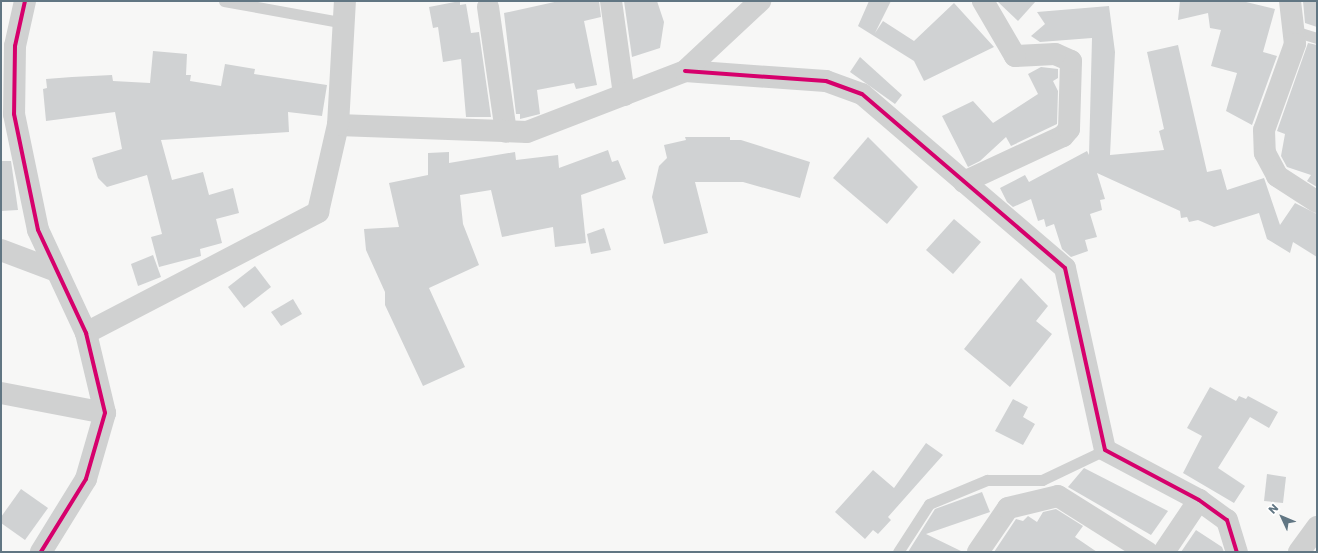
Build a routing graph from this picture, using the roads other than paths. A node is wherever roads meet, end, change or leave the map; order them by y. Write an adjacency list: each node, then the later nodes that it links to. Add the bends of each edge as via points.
1 (25, 1): 19 (street, via 15,46 14,114 38,230)
2 (224, 1): 9 (lane)
3 (345, 1): 9 (street)
4 (611, 1): 13 (street)
5 (760, 1): 12 (street)
6 (983, 1): 16 (street, via 1015,56 1055,54 1071,61 1069,129 1063,136)
7 (1290, 1): 10 (street)
8 (488, 7): 15 (street)
9 (345, 23): 14 (street)
10 (1294, 31): 11 (lane); 17 (street, via 1295,44 1264,130 1265,153 1278,176)
11 (1317, 38)
12 (684, 71): 13 (street); 16 (street, via 826,82 862,94)
13 (624, 95): 15 (street, via 527,132)
14 (338, 126): 15 (street); 20 (street, via 318,212)
15 (506, 132)
16 (964, 182): 23 (street, via 1064,268)
17 (1317, 202)
18 (1, 250): 19 (street)
19 (54, 270): 20 (street)
20 (86, 333): 22 (street)
21 (1, 393): 22 (street)
22 (105, 413): 26 (street, via 86,478)
23 (1105, 450): 24 (street); 27 (lane, via 1042,480 987,480 928,504)
24 (1199, 500): 30 (street); 31 (street, via 1227,520)
25 (1317, 527): 32 (street)
26 (41, 552)
27 (898, 552)
28 (978, 552): 29 (street, via 1008,508 1058,496)
29 (1147, 552)
30 (1164, 552)
31 (1237, 552)
32 (1299, 552)

